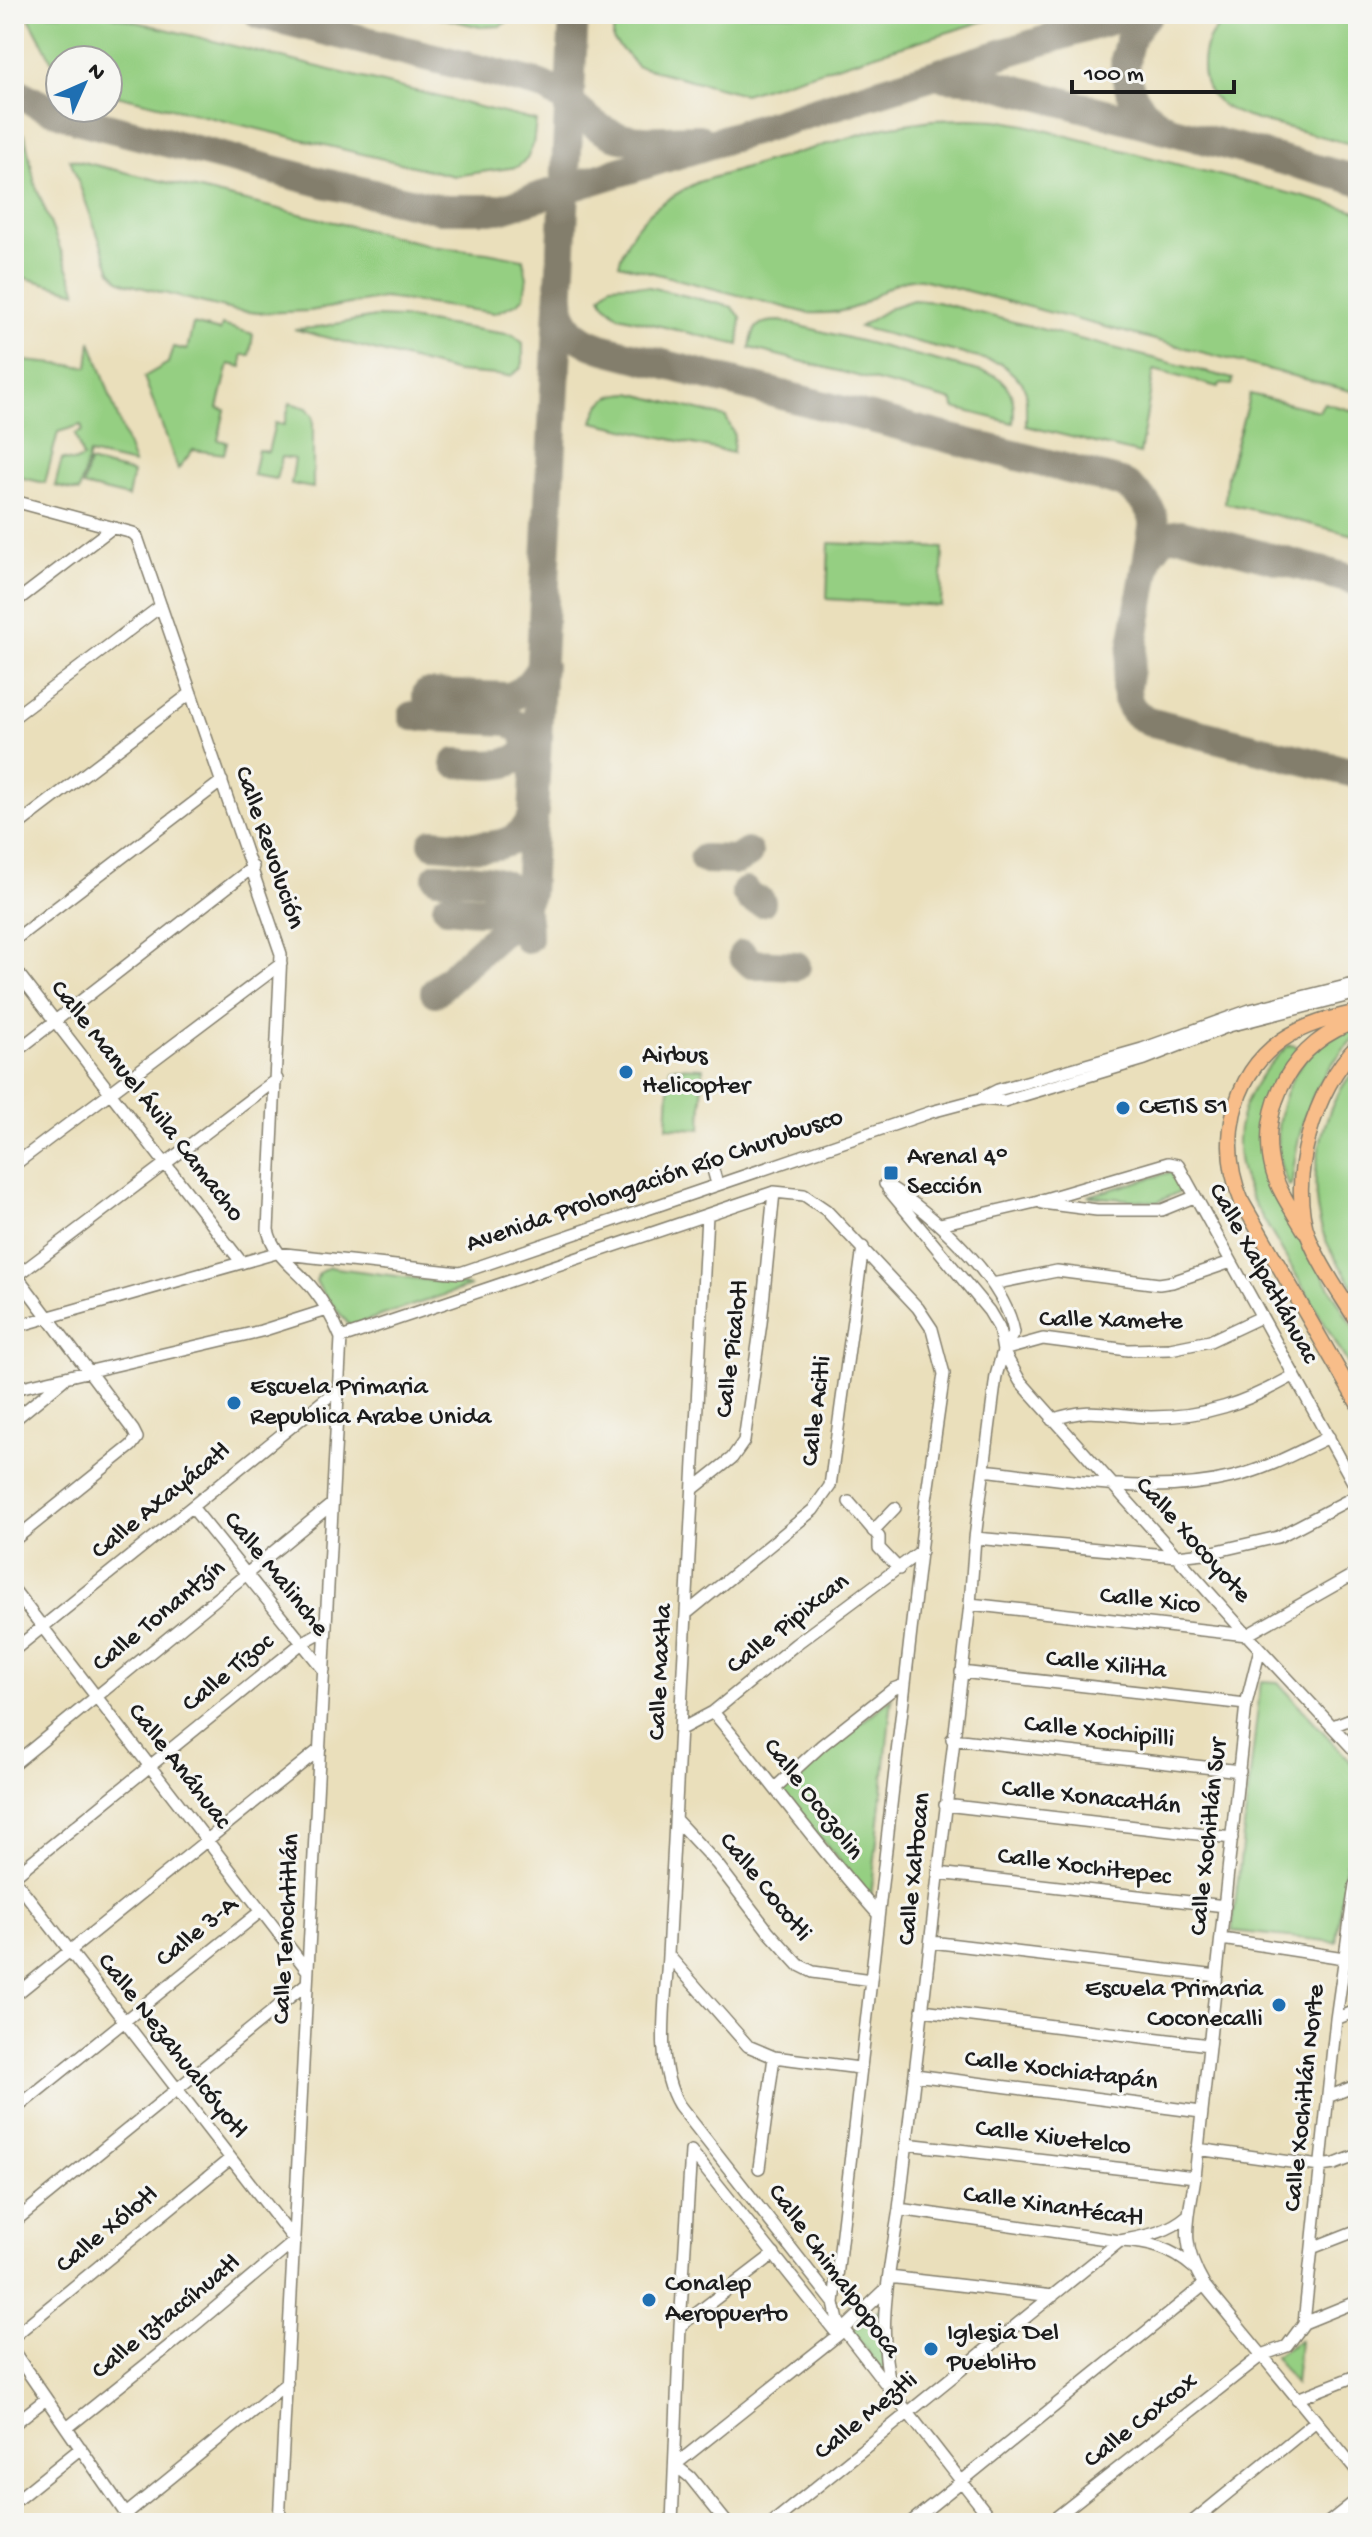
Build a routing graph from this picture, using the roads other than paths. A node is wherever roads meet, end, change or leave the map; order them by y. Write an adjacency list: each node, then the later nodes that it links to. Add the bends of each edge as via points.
1 (14, 501): 2 (street, Calle Revolución)
2 (112, 528): 3 (street); 4 (street, Calle Revolución, via 136,535)
3 (14, 603)
4 (161, 606): 5 (street, Calle Revolución); 6 (street)
5 (191, 693): 7 (street, Calle Revolución); 8 (street)
6 (14, 717)
7 (222, 781): 9 (street, Calle Revolución); 10 (street)
8 (14, 828)
9 (253, 867): 11 (street, Calle Revolución); 16 (street)
10 (14, 940)
11 (281, 964): 22 (street, Calle Revolución); 23 (street)
12 (14, 968): 16 (street, Calle Manuel Ávila Camacho)
13 (1358, 983): 24 (street, Avenida Prolongación Río Churubusco, via 1250,1010)
14 (1358, 993): 24 (street, Avenida Prolongación Río Churubusco, via 1229,1026 1145,1059 1004,1101)
15 (1358, 1012): 18 (main road)
16 (55, 1021): 21 (street); 23 (street, Calle Manuel Ávila Camacho)
17 (1358, 1021): 20 (main road)
18 (1294, 1033): 20 (main road); 53 (main road, via 1264,1055 1238,1098 1230,1134 1233,1175 1248,1212)
19 (1358, 1045): 34 (main road, via 1327,1086 1308,1139 1302,1184)
20 (1306, 1049): 34 (main road, via 1278,1094 1270,1133 1273,1171)
21 (14, 1053)
22 (277, 1079): 25 (street); 36 (street, Calle Revolución, via 268,1230)
23 (110, 1093): 25 (street, Calle Manuel Ávila Camacho); 26 (street)
24 (980, 1099): 28 (street, Avenida Prolongación Río Churubusco)
25 (165, 1162): 38 (street, Calle Manuel Ávila Camacho); 39 (street)
26 (14, 1165)
27 (712, 1166): 28 (street)
28 (717, 1184): 36 (street, Avenida Prolongación Río Churubusco, via 460,1273)
29 (774, 1192): 32 (street); 35 (street, via 815,1200); 59 (street, Calle Picalotl, via 744,1441 732,1458)
30 (1194, 1197): 31 (street, via 1162,1210 1097,1210); 31 (street, Calle Xalpatláhuac, via 1175,1163); 37 (street, Calle Xalpatláhuac)
31 (1035, 1202): 33 (street)
32 (707, 1215): 46 (street); 59 (street, Calle Maxtla)
33 (940, 1224): 40 (street, Calle Xocoyote); 47 (street, Calle Xocoyote, via 885,1184 989,1311)
34 (1309, 1237): 44 (main road)
35 (863, 1247): 68 (street, Calle Xaltocan, via 923,1315 935,1336 944,1374); 75 (street, Calle Acitli, via 827,1494)
36 (276, 1253): 38 (street, Avenida Prolongación Río Churubusco); 41 (street)
37 (1231, 1262): 40 (street, via 1159,1284 1057,1271); 43 (street, Calle Xalpatláhuac)
38 (242, 1263): 42 (street, Avenida Prolongación Río Churubusco)
39 (15, 1275): 42 (street)
40 (992, 1284): 47 (street, Calle Xocoyote, via 1014,1332)
41 (327, 1310): 46 (street); 48 (street)
42 (49, 1317): 45 (street, Avenida Prolongación Río Churubusco); 48 (street)
43 (1261, 1317): 47 (street, Calle Xamete, via 1210,1341 1170,1349 1118,1349 1043,1339); 49 (street, Calle Xalpatláhuac)
44 (1358, 1323)
45 (14, 1327)
46 (341, 1338): 52 (street, Calle Tenochtitlán)
47 (1003, 1351): 55 (street, Calle Xocoyote); 57 (street, Calle Xaltocan)
48 (90, 1372): 50 (street); 67 (street, via 137,1438)
49 (1293, 1376): 55 (street, via 1226,1408 1187,1416 1090,1411); 56 (street, Calle Xalpatláhuac)
50 (66, 1377): 51 (street); 54 (street)
51 (14, 1389)
52 (338, 1389): 62 (street, Calle Tenochtitlán); 63 (street, Calle Axayácatl)
53 (1358, 1404)
54 (14, 1420)
55 (1052, 1420): 58 (street, Calle Xocoyote)
56 (1329, 1437): 58 (street, via 1232,1478 1171,1486); 60 (street, Calle Xalpatláhuac)
57 (984, 1470): 58 (street); 66 (street, Calle Xaltocan)
58 (1111, 1484): 69 (street, Calle Xocoyote)
59 (693, 1489): 75 (street, Calle Maxtla)
60 (1358, 1493): 69 (street, via 1278,1537)
61 (849, 1502): 65 (street)
62 (332, 1504): 72 (street, Calle Tonantzín); 77 (street, Calle Tenochtitlán)
63 (192, 1507): 72 (street, Calle Malinche); 76 (street, Calle Axayácatl)
64 (895, 1508): 65 (street)
65 (873, 1531): 70 (street, via 880,1550)
66 (975, 1538): 69 (street); 74 (street, Calle Xaltocan)
67 (14, 1540)
68 (921, 1551): 70 (street, Calle Pipixcan); 84 (street, Calle Xaltocan)
69 (1177, 1556): 78 (street, Calle Xocoyote)
70 (899, 1569): 87 (street, Calle Pipixcan)
71 (1358, 1572): 78 (street)
72 (247, 1575): 79 (street, Calle Malinche); 85 (street, Calle Tonantzín)
73 (14, 1590): 76 (street, Calle Anáhuac)
74 (970, 1604): 78 (street, Calle Xico); 83 (street, Calle Xaltocan)
75 (687, 1613): 90 (street, Calle Maxtla)
76 (43, 1627): 81 (street, Calle Axayácatl); 85 (street, Calle Anáhuac)
77 (325, 1630): 79 (street, Calle Tízoc); 82 (street, Calle Tenochtitlán)
78 (1247, 1635): 80 (street, Calle Xocoyote)
79 (302, 1643): 82 (street, Calle Malinche); 95 (street, Calle Tízoc)
80 (1260, 1649): 86 (street, Calle Xochitlán Sur); 89 (street, Calle Xocoyote)
81 (14, 1650)
82 (324, 1670): 92 (street, Calle Tenochtitlán)
83 (961, 1672): 86 (street, Calle Xilitla); 91 (street, Calle Xaltocan)
84 (904, 1685): 97 (street, via 822,1745); 107 (street, Calle Xaltocan)
85 (96, 1697): 94 (street, Calle Tonantzín); 95 (street, Calle Anáhuac)
86 (1246, 1704): 96 (street, Calle Xochitlán Sur)
87 (713, 1712): 90 (street, Calle Pipixcan); 97 (street, Calle Ocozolin)
88 (1358, 1716): 89 (street)
89 (1333, 1726): 93 (street, Calle Xocoyote)
90 (681, 1729): 99 (street, Calle Maxtla)
91 (952, 1739): 96 (street, Calle Xochipilli); 98 (street, Calle Xaltocan)
92 (320, 1749): 101 (street); 114 (street, Calle Tenochtitlán)
93 (1358, 1754)
94 (14, 1764)
95 (150, 1767): 101 (street, Calle Anáhuac); 103 (street, Calle Tízoc)
96 (1240, 1771): 100 (street, Calle Xochitlán Sur)
97 (776, 1787): 107 (street, Calle Ocozolin)
98 (945, 1805): 100 (street, Calle Xonacatlán); 102 (street, Calle Xaltocan)
99 (676, 1820): 112 (street, Calle Maxtla); 116 (street, Calle Cocotli, via 799,1965)
100 (1232, 1838): 105 (street, Calle Xochitlán Sur)
101 (206, 1840): 106 (street, Calle Anáhuac); 111 (street)
102 (938, 1873): 105 (street, Calle Xochitepec); 110 (street, Calle Xaltocan)
103 (14, 1877): 111 (street, Calle Nezahualcóyotl)
104 (1358, 1880): 108 (street, Calle Xochitlán Norte)
105 (1225, 1906): 109 (street, Calle Xochitlán Sur)
106 (261, 1911): 114 (street, Calle Anáhuac); 122 (street, Calle 3-A)
107 (877, 1913): 116 (street, Calle Xaltocan)
108 (1352, 1937): 113 (street, Calle Xochitlán Norte)
109 (1222, 1939): 113 (street); 115 (street, Calle Xochitlán Sur)
110 (931, 1942): 115 (street); 119 (street, Calle Xaltocan)
111 (69, 1951): 118 (street); 122 (street, Calle Nezahualcóyotl)
112 (668, 1955): 124 (street, via 741,2040); 132 (street, Calle Maxtla, via 665,2072 671,2092)
113 (1344, 1958): 121 (street, Calle Xochitlán Norte)
114 (307, 1970): 117 (street, Calle Tenochtitlán)
115 (1217, 1976): 123 (street, Calle Xochitlán Sur)
116 (871, 1980): 125 (street, Calle Xaltocan)
117 (306, 1984): 128 (street); 144 (street, Calle Tenochtitlán)
118 (14, 1996)
119 (922, 2010): 123 (street); 126 (street, Calle Xaltocan)
120 (1358, 2010): 121 (street)
121 (1336, 2019): 129 (street, Calle Xochitlán Norte)
122 (123, 2022): 128 (street, Calle Nezahualcóyotl); 130 (street, Calle 3-A)
123 (1209, 2045): 131 (street, Calle Xochitlán Sur)
124 (774, 2057): 125 (street); 138 (street)
125 (859, 2068): 153 (street, Calle Xaltocan)
126 (915, 2075): 131 (street, Calle Xochiatapán); 133 (street, Calle Xaltocan)
127 (1358, 2085): 129 (street)
128 (176, 2091): 136 (street, Calle Nezahualcóyotl); 142 (street)
129 (1330, 2096): 137 (street, Calle Xochitlán Norte)
130 (14, 2110)
131 (1201, 2112): 134 (street, Calle Xochitlán Sur)
132 (694, 2122): 153 (street, Calle Chimalpopoca)
133 (906, 2144): 139 (street, Calle Xiuetelco); 140 (street, Calle Xaltocan)
134 (1197, 2149): 137 (street); 139 (street, Calle Xochitlán Sur)
135 (1358, 2155): 137 (street)
136 (230, 2159): 144 (street, Calle Nezahualcóyotl); 157 (street, Calle Xólotl)
137 (1320, 2166): 146 (street, Calle Xochitlán Norte)
138 (759, 2168)
139 (1195, 2177): 141 (street, Calle Xochitlán Sur)
140 (899, 2209): 145 (street, Calle Xinantécatl); 149 (street, Calle Xaltocan)
141 (1187, 2216): 145 (street, Calle Meztli, via 1158,2233); 148 (street, Calle Xochitlán Sur)
142 (14, 2222)
143 (1358, 2230): 146 (street)
144 (295, 2241): 161 (street, Calle Tenochtitlán); 168 (street, Calle Iztaccíhuatl)
145 (1120, 2241): 148 (street, Calle Xinantécatl, via 1147,2242); 151 (street, Calle Meztli)
146 (1312, 2248): 154 (street, Calle Xochitlán Norte)
147 (774, 2254): 155 (street); 155 (street, via 691,2151); 156 (street)
148 (1194, 2268): 150 (street)
149 (888, 2283): 151 (street); 156 (street); 162 (street, Calle Xaltocan, via 884,2338)
150 (1204, 2285): 159 (street); 174 (street)
151 (1053, 2296): 165 (street, Calle Meztli)
152 (1358, 2301): 154 (street)
153 (834, 2303): 156 (street, Calle Chimalpopoca)
154 (1304, 2323): 159 (street, Calle Coxcox, via 1287,2346)
155 (680, 2326): 172 (street)
156 (841, 2333): 162 (street, Calle Chimalpopoca); 172 (street)
157 (14, 2336)
158 (14, 2352): 163 (street)
159 (1262, 2355): 164 (street); 184 (street, Calle Coxcox)
160 (1358, 2375): 164 (street)
161 (287, 2383): 177 (street); 178 (street, Calle Tenochtitlán)
162 (893, 2391): 165 (street, Calle Chimalpopoca)
163 (46, 2399): 167 (street); 168 (street)
164 (1297, 2399): 166 (street)
165 (907, 2412): 174 (street, Calle Chimalpopoca); 181 (street, Calle Meztli)
166 (1316, 2421): 171 (street); 185 (street)
167 (14, 2424)
168 (67, 2428): 170 (street)
169 (1358, 2447): 171 (street)
170 (81, 2448): 176 (street); 177 (street)
171 (1343, 2453): 173 (street)
172 (675, 2465): 179 (street); 180 (street)
173 (1358, 2472)
174 (961, 2482): 182 (street); 183 (street, Calle Chimalpopoca)
175 (1358, 2499): 186 (street)
176 (14, 2502)
177 (129, 2518)
178 (279, 2523)
179 (672, 2523)
180 (727, 2523)
181 (772, 2523)
182 (910, 2523)
183 (994, 2523)
184 (1049, 2523)
185 (1191, 2523)
186 (1328, 2523)

